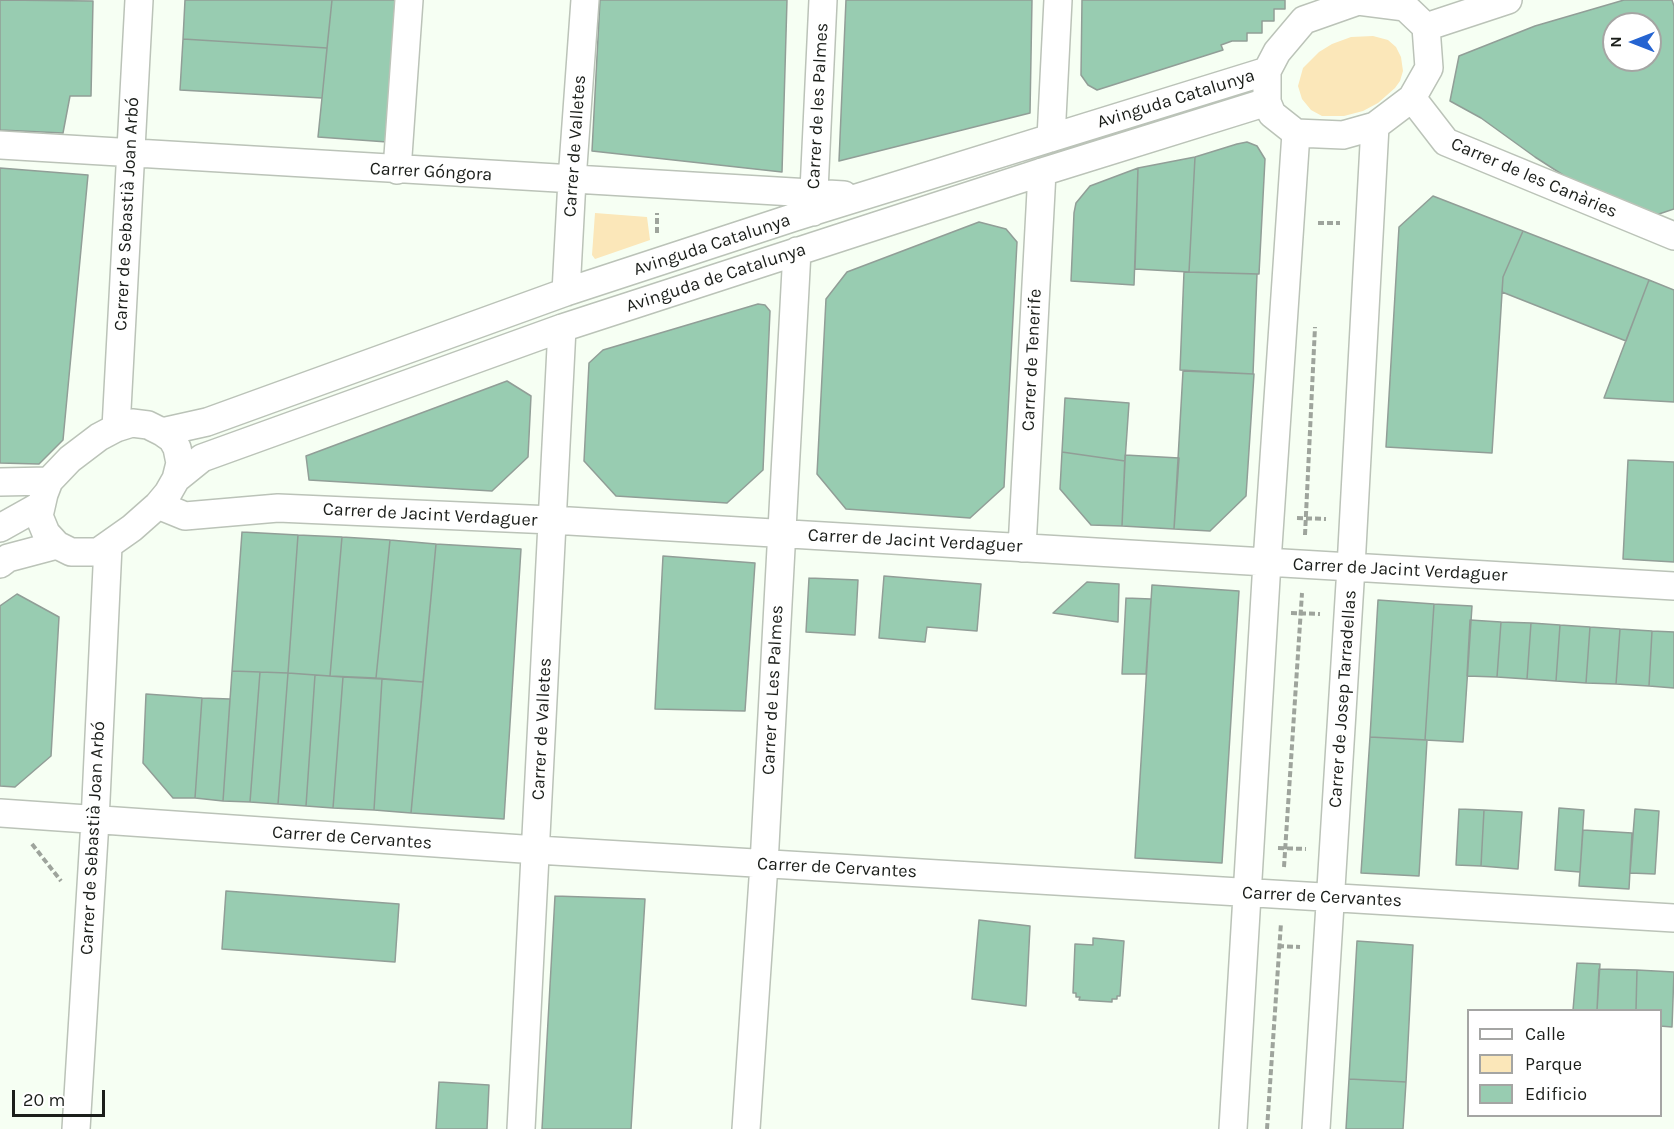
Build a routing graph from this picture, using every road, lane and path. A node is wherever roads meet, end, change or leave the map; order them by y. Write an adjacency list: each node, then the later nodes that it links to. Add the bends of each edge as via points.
1 (139, 0): 17 (street, Carrer de Sebastià Joan Arbó)
2 (409, 0): 18 (street)
3 (585, 0): 20 (street, Carrer de Valletes)
4 (823, 0): 23 (street, Carrer de les Palmes)
5 (1058, 0): 15 (street)
6 (1508, 0): 9 (street)
7 (1382, 2): 8 (street, via 1358,1); 9 (street, via 1405,7)
8 (1304, 10): 10 (street)
9 (1426, 27): 11 (street, via 1429,68)
10 (1267, 71): 12 (street); 15 (street, Avinguda Catalunya)
11 (1412, 98): 13 (street); 29 (street, Carrer de les Canàries, via 1446,142)
12 (1267, 102): 14 (street, via 1272,114); 19 (street, Avinguda de Catalunya)
13 (1375, 126): 14 (street, via 1343,135); 27 (street, Carrer de Josep Tarradellas)
14 (1296, 133): 25 (street)
15 (1051, 138): 22 (street, Avinguda Catalunya)
16 (0, 145): 17 (street, Carrer Góngora)
17 (130, 153): 18 (street, Carrer Góngora); 35 (street, Carrer de Sebastià Joan Arbó)
18 (397, 170): 20 (street, Carrer Góngora)
19 (1042, 172): 30 (street, Avinguda de Catalunya); 49 (street, Carrer de Tenerife)
20 (572, 180): 21 (street, Carrer Góngora); 32 (street, Carrer de Valletes)
21 (658, 185): 23 (street, Carrer Góngora); 31 (path)
22 (863, 196): 23 (street, Carrer Góngora)
23 (813, 203): 31 (street, Avinguda Catalunya)
24 (1320, 213): 26 (path)
25 (1290, 222): 26 (path); 41 (street)
26 (1320, 223): 27 (path); 28 (path)
27 (1370, 224): 44 (street, Carrer de Josep Tarradellas)
28 (1319, 235)
29 (1674, 236)
30 (797, 252): 34 (street, Avinguda de Catalunya); 46 (street, Carrer de Les Palmes)
31 (656, 263): 32 (street, Avinguda Catalunya)
32 (566, 292): 36 (street, Avinguda Catalunya, via 207,422)
33 (1316, 317): 42 (path)
34 (562, 328): 37 (street, Avinguda de Catalunya, via 202,458); 43 (street, Carrer de Valletes)
35 (116, 428): 36 (street, via 132,423); 39 (street, via 77,454)
36 (162, 432): 37 (street, via 177,448 180,463)
37 (176, 479): 40 (street)
38 (0, 482): 39 (street)
39 (45, 493): 45 (street); 47 (street, via 39,516 46,533)
40 (158, 505): 43 (street, Carrer de Jacint Verdaguer, via 185,516 278,508); 48 (street)
41 (1270, 516): 42 (path); 50 (street)
42 (1306, 518): 44 (path); 52 (path)
43 (552, 520): 46 (street, Carrer de Jacint Verdaguer); 63 (street, Carrer de Valletes)
44 (1354, 520): 53 (street, Carrer de Josep Tarradellas)
45 (0, 528)
46 (781, 533): 49 (street, Carrer de Jacint Verdaguer); 65 (street, Carrer de Les Palmes)
47 (57, 545): 48 (street, via 71,552 98,552); 51 (street, via 8,558)
48 (108, 546): 59 (street, Carrer de Sebastià Joan Arbó)
49 (1022, 548): 50 (street, Carrer de Jacint Verdaguer)
50 (1267, 562): 52 (street, Carrer de Jacint Verdaguer); 55 (street)
51 (0, 564)
52 (1304, 564): 53 (street, Carrer de Jacint Verdaguer); 56 (path)
53 (1351, 567): 54 (street, Carrer de Jacint Verdaguer); 57 (street, Carrer de Josep Tarradellas)
54 (1674, 585)
55 (1264, 611): 56 (path); 61 (street)
56 (1301, 613): 57 (path); 62 (path)
57 (1348, 616): 64 (street, Carrer de Josep Tarradellas)
58 (0, 813): 59 (street, Carrer de Cervantes)
59 (95, 821): 63 (street, Carrer de Cervantes); 74 (street, Carrer de Sebastià Joan Arbó)
60 (24, 844): 66 (path, via 32,844)
61 (1250, 846): 62 (path); 67 (street)
62 (1286, 848): 64 (path); 68 (path)
63 (537, 850): 65 (street, Carrer de Cervantes); 75 (street, Carrer de Valletes)
64 (1333, 851): 69 (street, Carrer de Josep Tarradellas)
65 (764, 864): 67 (street, Carrer de Cervantes); 76 (street, Carrer de Les Palmes)
66 (64, 884)
67 (1247, 892): 68 (street, Carrer de Cervantes); 71 (street)
68 (1283, 895): 69 (street, Carrer de Cervantes); 72 (path)
69 (1330, 898): 70 (street, Carrer de Cervantes); 73 (street, Carrer de Josep Tarradellas)
70 (1674, 918)
71 (1244, 944): 72 (path); 77 (street)
72 (1279, 946): 73 (path); 78 (path)
73 (1327, 949): 79 (street, Carrer de Josep Tarradellas)
74 (76, 1129)
75 (521, 1129)
76 (746, 1129)
77 (1233, 1129)
78 (1267, 1129)
79 (1316, 1129)

